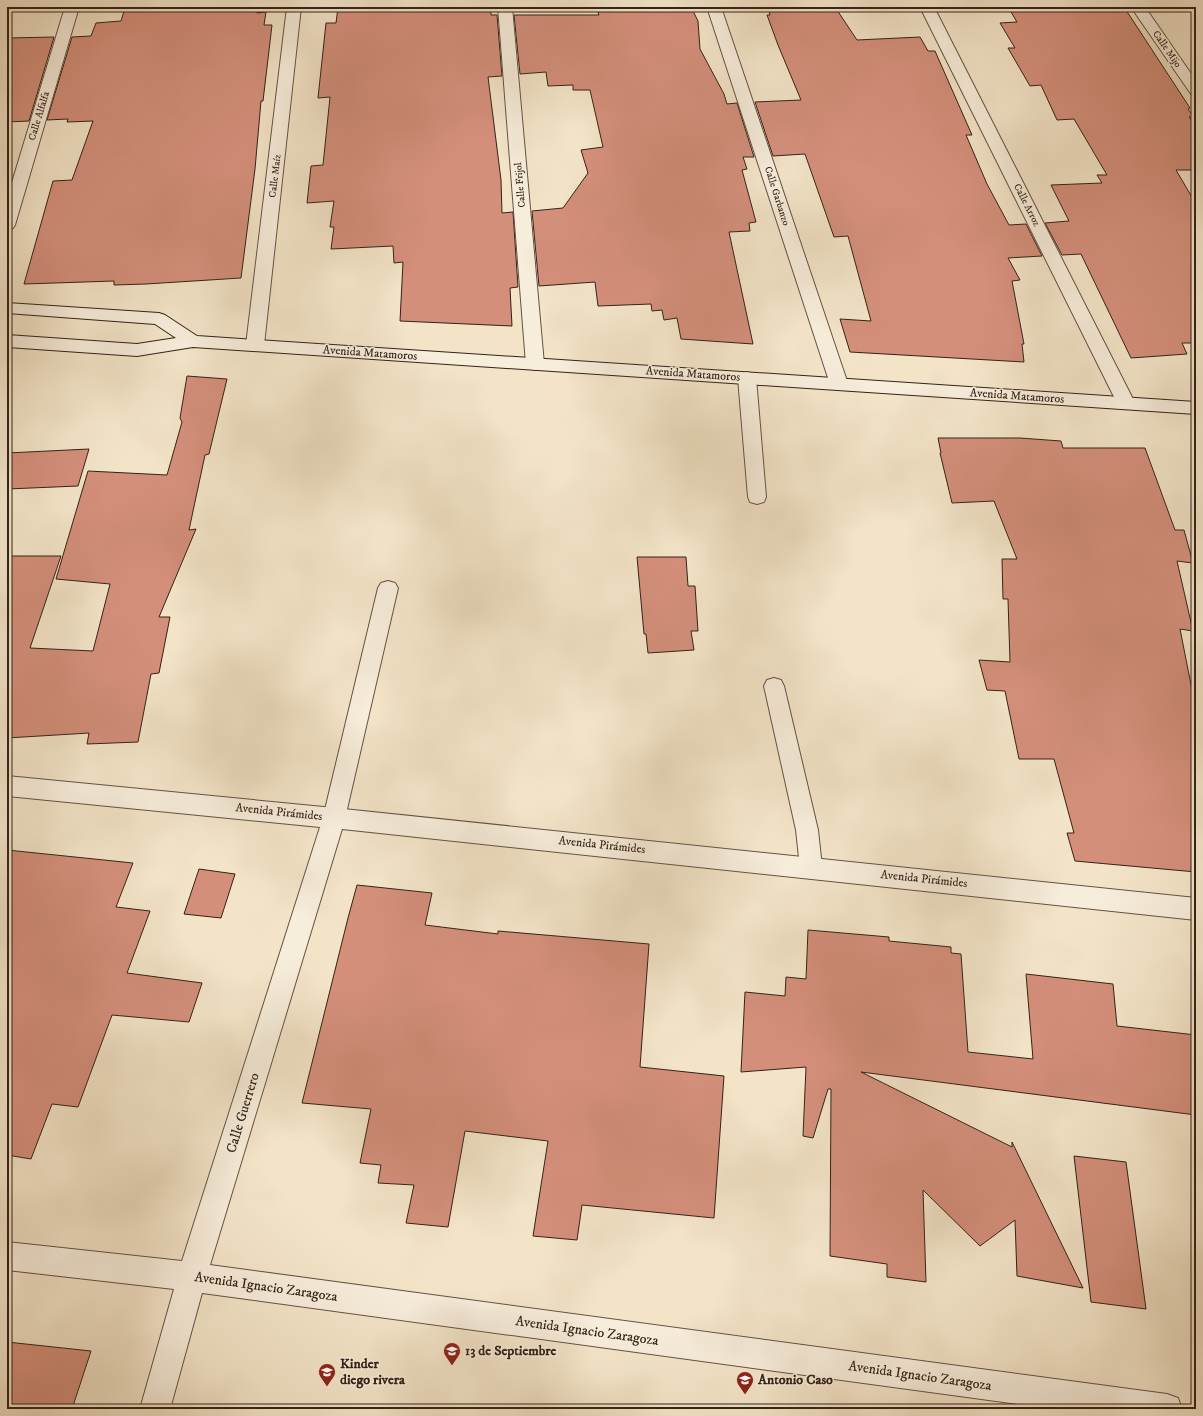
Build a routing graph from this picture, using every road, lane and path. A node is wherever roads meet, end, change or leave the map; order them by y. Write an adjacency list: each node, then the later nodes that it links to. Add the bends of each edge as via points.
1 (72, 7): 8 (street, Calle Alfalfa)
2 (294, 7): 12 (street, Calle Maíz)
3 (505, 7): 13 (street, Calle Frijol)
4 (714, 7): 15 (street, Calle Garbanzo)
5 (927, 7): 16 (street, Calle Arroz)
6 (1138, 7): 7 (street, Calle Mijo)
7 (1196, 91)
8 (7, 225)
9 (7, 308): 11 (street, Avenida Matamoros, via 159,319)
10 (7, 341): 11 (street, Avenida Matamoros, via 137,350)
11 (193, 341): 12 (street, Avenida Matamoros)
12 (255, 345): 13 (street, Avenida Matamoros)
13 (536, 364): 14 (street, Avenida Matamoros)
14 (747, 378): 15 (street, Avenida Matamoros); 18 (lane)
15 (840, 384): 16 (street, Avenida Matamoros)
16 (1126, 403): 17 (street, Avenida Matamoros)
17 (1195, 411)
18 (757, 497)
19 (388, 588): 22 (lane)
20 (774, 686): 23 (lane, via 806,830)
21 (7, 786): 22 (street, Avenida Pirámides)
22 (334, 818): 23 (street, Avenida Pirámides); 26 (street, Calle Guerrero)
23 (811, 867): 24 (street, Avenida Pirámides)
24 (1196, 909)
25 (7, 1256): 26 (street, Avenida Ignacio Zaragoza)
26 (192, 1277): 27 (street, Calle Guerrero); 28 (street, Avenida Ignacio Zaragoza)
27 (155, 1409)
28 (1167, 1409)

